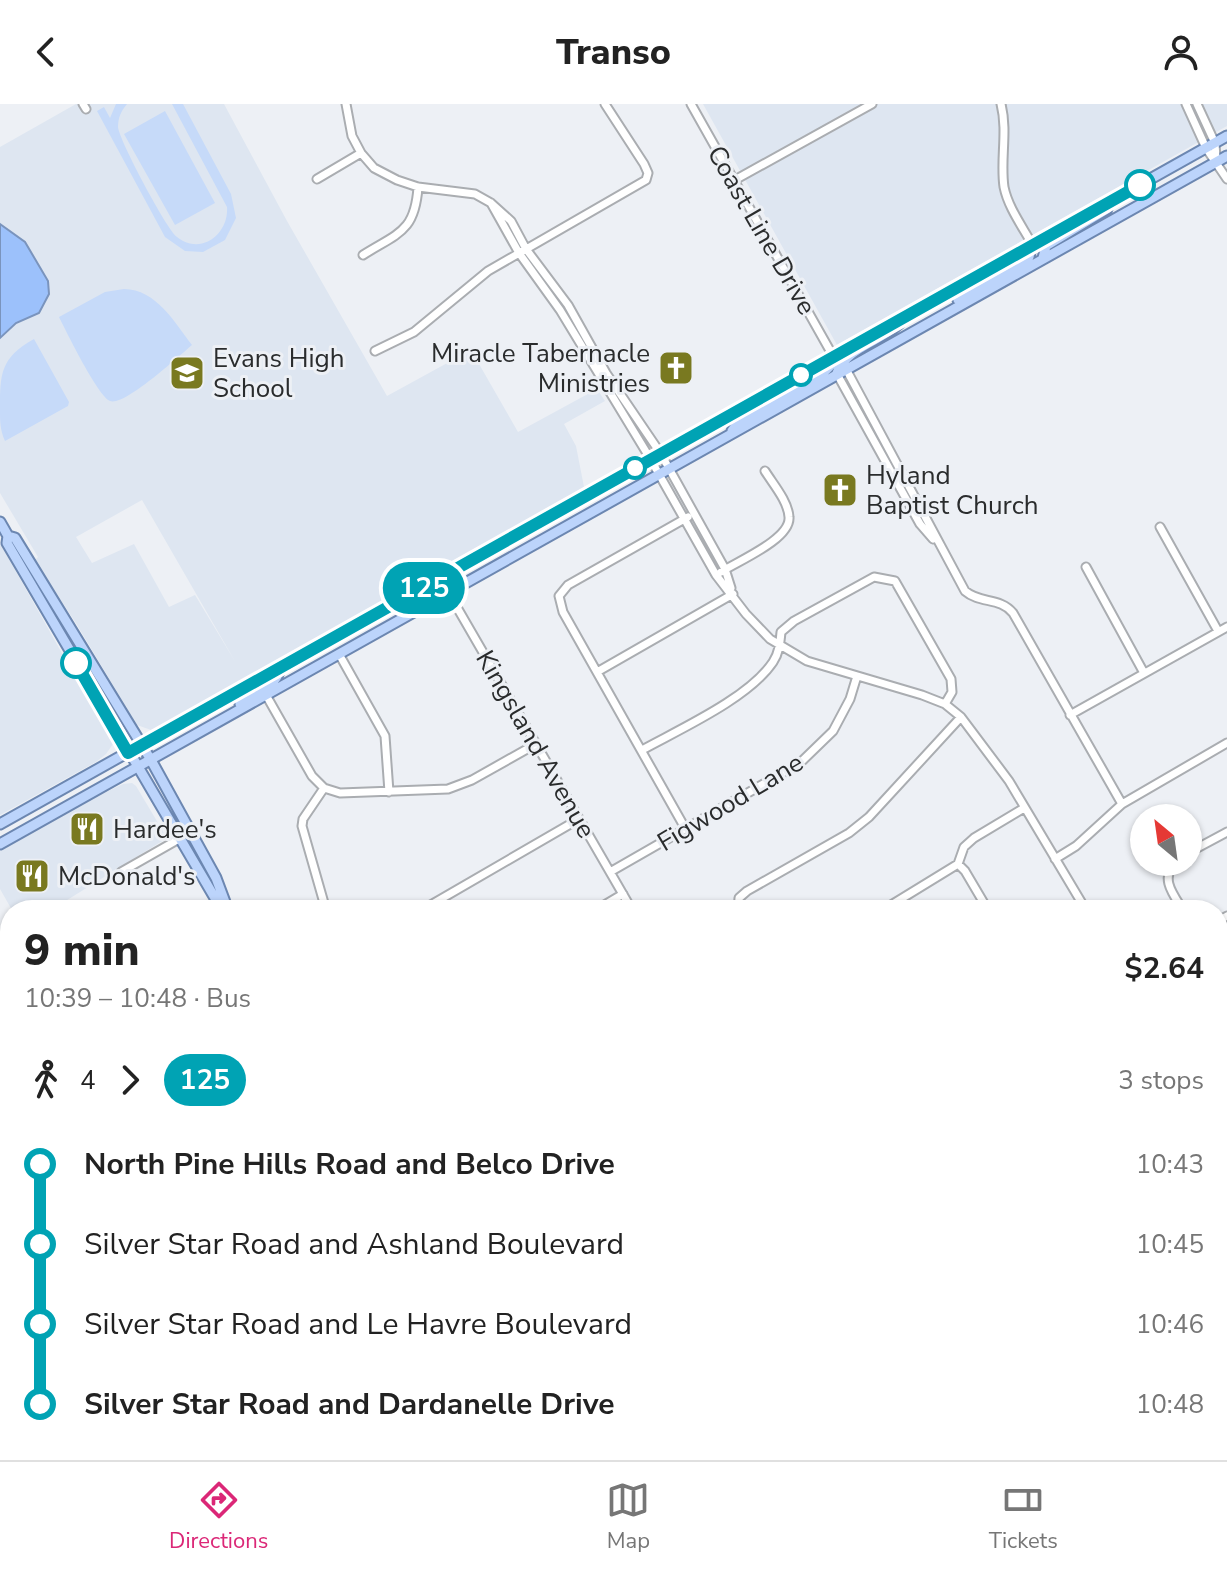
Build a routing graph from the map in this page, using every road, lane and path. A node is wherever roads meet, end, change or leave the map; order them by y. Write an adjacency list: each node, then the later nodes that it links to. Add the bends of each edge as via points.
1 (346, 104): 10 (street)
2 (605, 104): 19 (street, via 644,164 646,180)
3 (691, 104): 15 (street, Coast Line Drive)
4 (872, 104): 15 (street)
5 (1001, 104): 18 (street, via 1004,189)
6 (1186, 104): 9 (street)
7 (1197, 104): 9 (street)
8 (1227, 136): 9 (main road)
9 (1210, 145): 12 (street); 16 (main road)
10 (361, 153): 13 (street); 17 (street, via 374,168)
11 (1227, 156): 12 (main road)
12 (1216, 161): 14 (street); 21 (main road)
13 (317, 179)
14 (1227, 179)
15 (733, 181): 25 (street, Coast Line Drive)
16 (1145, 182): 18 (main road); 21 (main road, via 1046,246)
17 (418, 187): 19 (street, via 457,190 491,203 511,221); 20 (street, via 411,222)
18 (1032, 244): 22 (main road); 23 (main road, via 1029,257)
19 (522, 251): 24 (street, via 488,271 414,332); 28 (street, via 568,305); 29 (street)
20 (363, 255)
21 (1043, 258): 23 (main road)
22 (913, 311): 25 (main road); 26 (main road, via 889,333 843,360)
23 (919, 328): 26 (main road)
24 (375, 351)
25 (833, 356): 27 (main road, via 830,368 740,420); 28 (main road)
26 (841, 371): 27 (main road); 54 (street, via 920,524 971,597 1006,605)
27 (730, 434): 30 (main road)
28 (661, 454): 29 (main road); 30 (street)
29 (651, 460): 32 (street); 41 (main road)
30 (669, 468): 32 (main road); 33 (street)
31 (765, 471): 39 (street, via 787,508 787,528)
32 (659, 474): 34 (street); 42 (main road)
33 (694, 513): 34 (street); 39 (street)
34 (684, 519): 40 (street); 49 (street, via 568,585 559,596)
35 (0, 523): 37 (main road)
36 (1160, 527): 45 (street)
37 (8, 536): 59 (main road, via 15,538); 61 (main road, via 19,565)
38 (1086, 567): 50 (street)
39 (725, 569): 40 (street); 43 (street)
40 (716, 575): 43 (street)
41 (440, 578): 42 (street, Kingsland Avenue); 48 (main road)
42 (449, 593): 47 (main road); 58 (street, Kingsland Avenue)
43 (733, 594): 46 (street); 49 (street)
44 (1227, 627): 45 (street)
45 (1218, 631): 50 (street)
46 (780, 647): 51 (street); 53 (street, via 781,632 794,621 874,577 888,578 909,602 951,679 952,692); 60 (street, via 773,662 737,696)
47 (339, 654): 52 (main road); 65 (street, via 385,736)
48 (280, 668): 56 (main road, via 272,684); 59 (main road)
49 (597, 672): 60 (street)
50 (1144, 673): 54 (street)
51 (857, 676): 53 (street); 70 (street, Figwood Lane, via 833,731 818,748)
52 (266, 695): 56 (main road); 64 (street)
53 (945, 704): 55 (street)
54 (1070, 715): 66 (street)
55 (961, 717): 67 (street); 87 (street, via 869,817)
56 (195, 735): 62 (main road)
57 (1227, 743): 66 (street)
58 (536, 744): 65 (street, via 461,785); 68 (street, Kingsland Avenue)
59 (142, 745): 61 (main road); 62 (main road)
60 (642, 750): 70 (street)
61 (128, 753): 63 (main road); 69 (main road)
62 (151, 760): 63 (main road); 82 (main road)
63 (138, 768): 72 (main road); 73 (main road)
64 (324, 788): 65 (street, via 347,794); 83 (street, via 302,826)
65 (389, 792)
66 (1122, 804): 75 (street)
67 (1024, 808): 75 (street); 76 (street, via 974,838)
68 (579, 819): 78 (street, Kingsland Avenue); 84 (street)
69 (0, 826)
70 (685, 828): 78 (street, Figwood Lane)
71 (1227, 832): 74 (street)
72 (179, 839): 77 (street); 81 (main road)
73 (0, 844)
74 (1202, 845)
75 (1055, 859): 90 (street)
76 (958, 864): 88 (street); 89 (street)
77 (121, 872)
78 (610, 872): 80 (street, Kingsland Avenue)
79 (1167, 876): 91 (street)
80 (623, 894): 85 (street); 86 (street, Kingsland Avenue)
81 (216, 900)
82 (224, 900)
83 (323, 900)
84 (439, 900)
85 (613, 900)
86 (626, 900)
87 (739, 900)
88 (901, 900)
89 (982, 900)
90 (1080, 900)
91 (1177, 900)

